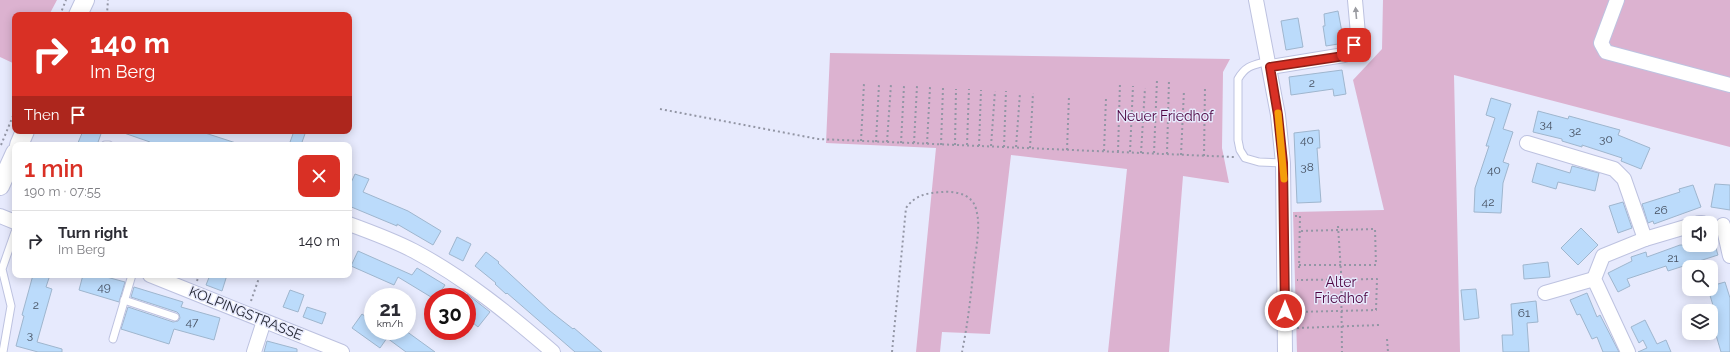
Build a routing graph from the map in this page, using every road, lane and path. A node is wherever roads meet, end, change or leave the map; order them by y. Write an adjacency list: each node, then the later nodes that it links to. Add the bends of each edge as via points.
1 (66, 0): 7 (path)
2 (85, 0): 8 (street)
3 (108, 0): 9 (path)
4 (1256, 0): 10 (street)
5 (1355, 0): 10 (street, one-way to 5, via 1344,56 1354,45 1358,34)
6 (1617, 0): 17 (street, via 1601,43 1606,52)
7 (61, 12)
8 (79, 12)
9 (107, 12)
10 (1269, 64): 62 (lane, via 1252,66 1243,71 1238,79 1238,140); 64 (street)
11 (1157, 80): 58 (path)
12 (1169, 80): 59 (path)
13 (1120, 82): 55 (path)
14 (864, 83): 37 (path)
15 (879, 84): 38 (path)
16 (891, 84): 39 (path)
17 (1730, 85)
18 (904, 86): 40 (path)
19 (917, 86): 41 (path)
20 (1133, 86): 56 (path)
21 (1205, 86): 61 (path)
22 (930, 88): 43 (path)
23 (943, 88): 44 (path)
24 (1145, 88): 57 (path)
25 (956, 89): 45 (path)
26 (969, 89): 46 (path)
27 (981, 90): 47 (path)
28 (1184, 90): 60 (path)
29 (995, 91): 48 (path)
30 (1006, 91): 49 (path)
31 (1020, 93): 51 (path)
32 (1033, 93): 52 (path)
33 (1069, 96): 53 (path)
34 (1106, 98): 54 (path)
35 (660, 109): 37 (path, via 818,139)
36 (12, 118): 50 (path)
37 (861, 141): 38 (path)
38 (876, 142): 39 (path)
39 (887, 142): 40 (path)
40 (901, 143): 41 (path)
41 (914, 143): 43 (path)
42 (1527, 143): 75 (street, via 1614,169 1624,179)
43 (927, 144): 44 (path)
44 (941, 145): 45 (path)
45 (954, 145): 46 (path)
46 (967, 145): 47 (path)
47 (978, 146): 48 (path)
48 (991, 146): 49 (path)
49 (1004, 147): 51 (path)
50 (0, 148)
51 (1016, 148): 52 (path)
52 (1030, 148): 53 (path)
53 (1067, 150): 54 (path)
54 (1104, 151): 55 (path)
55 (1118, 152): 56 (path)
56 (1130, 152): 57 (path)
57 (1141, 153): 58 (path)
58 (1154, 153): 59 (path)
59 (1167, 154): 60 (path)
60 (1181, 155): 61 (path)
61 (1204, 156): 62 (path)
62 (1245, 158): 64 (lane, via 1259,162)
63 (12, 160): 65 (street)
64 (1283, 163): 66 (street)
65 (0, 186)
66 (1284, 215): 74 (path, via 1300,216); 105 (street)
67 (0, 216): 68 (street)
68 (12, 221)
69 (352, 225): 102 (street, via 414,251 463,281 508,313)
70 (1721, 225): 77 (street)
71 (1338, 226): 73 (path)
72 (1682, 228): 75 (street)
73 (1338, 230): 74 (path); 79 (path); 79 (path, via 1375,230 1376,265)
74 (1301, 231): 78 (path)
75 (1645, 239): 85 (street, via 1603,256)
76 (12, 241): 99 (lane, via 2,269 11,306)
77 (1730, 256)
78 (1300, 265): 79 (path); 80 (path)
79 (1340, 265): 84 (path)
80 (1299, 269)
81 (131, 278): 88 (lane)
82 (157, 278): 91 (street, KOLPINGSTRASSE)
83 (259, 278): 91 (path)
84 (1341, 279): 86 (path); 89 (path); 89 (path, via 1377,279 1376,310)
85 (1594, 279): 87 (street); 108 (street)
86 (1294, 280)
87 (1545, 293)
88 (124, 300): 92 (lane); 98 (lane)
89 (1341, 311): 90 (path); 95 (path)
90 (1294, 312)
91 (246, 314): 93 (street, KOLPINGSTRASSE)
92 (175, 317)
93 (264, 321): 100 (street); 101 (street, KOLPINGSTRASSE)
94 (1380, 325): 95 (path)
95 (1342, 326): 96 (path); 106 (path)
96 (1294, 328)
97 (1387, 338): 107 (path)
98 (113, 339)
99 (3, 352)
100 (254, 352)
101 (342, 352)
102 (553, 352)
103 (892, 352): 104 (path, via 906,208 919,196 945,192 961,194 971,199 978,220)
104 (962, 352)
105 (1285, 352)
106 (1342, 352)
107 (1388, 352)
108 (1628, 352)

